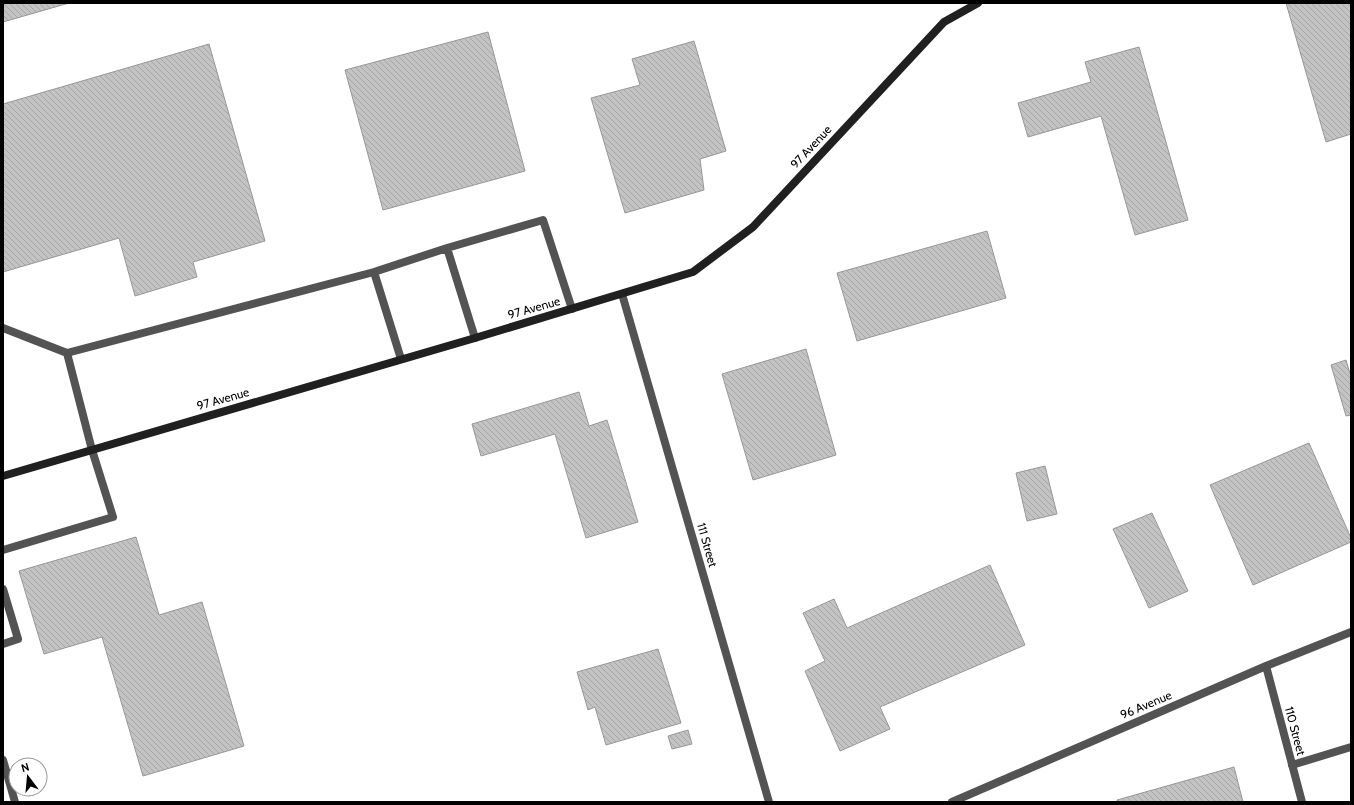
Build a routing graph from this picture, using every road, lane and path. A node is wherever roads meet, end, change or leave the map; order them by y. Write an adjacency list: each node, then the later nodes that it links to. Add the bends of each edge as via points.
1 (978, 3): 4 (street, 97 Avenue, via 944,22 753,227 693,272)
2 (447, 248): 3 (street); 5 (street, via 543,220); 7 (street)
3 (374, 272): 8 (street); 9 (street)
4 (622, 294): 5 (street, 97 Avenue); 21 (street, 111 Street)
5 (572, 309): 7 (street, 97 Avenue)
6 (3, 328): 8 (street)
7 (475, 338): 9 (street, 97 Avenue)
8 (67, 353): 10 (street)
9 (401, 359): 10 (street, 97 Avenue)
10 (92, 450): 11 (street, 97 Avenue); 12 (street, via 113,518)
11 (3, 476)
12 (3, 550)
13 (3, 589): 15 (street, via 18,639)
14 (1351, 632): 16 (street, 96 Avenue)
15 (3, 644)
16 (1266, 666): 19 (street, 110 Street); 22 (street, 96 Avenue)
17 (1351, 747): 19 (street)
18 (3, 760): 20 (street)
19 (1292, 765): 23 (street, 110 Street)
20 (15, 802)
21 (769, 802)
22 (952, 802)
23 (1302, 802)

